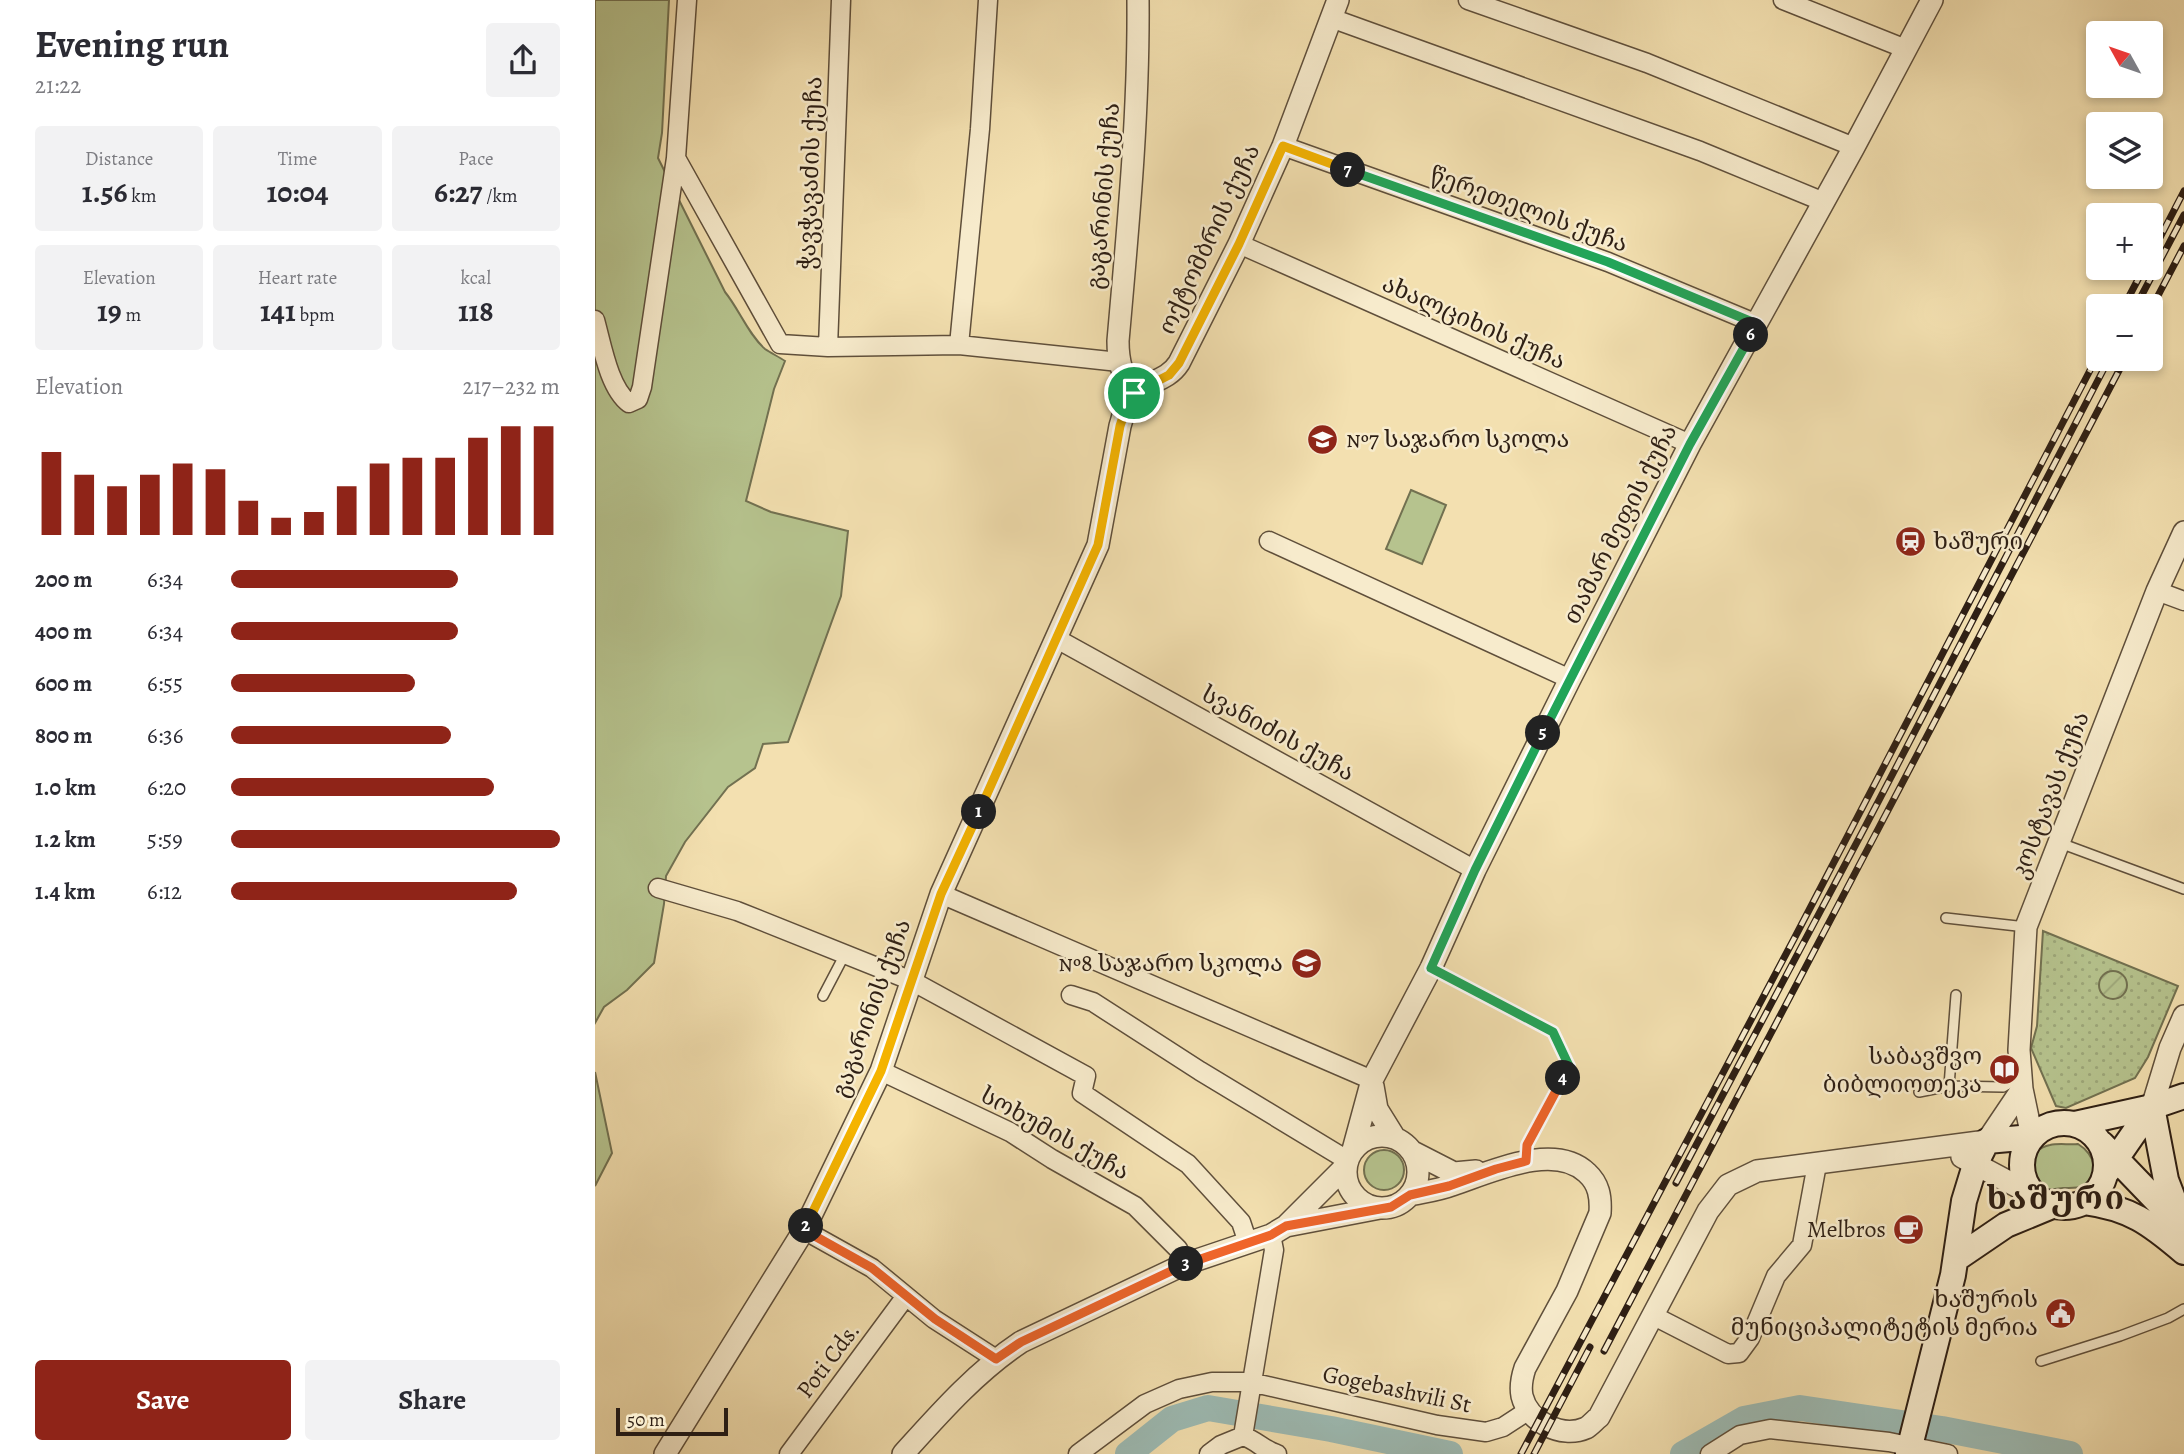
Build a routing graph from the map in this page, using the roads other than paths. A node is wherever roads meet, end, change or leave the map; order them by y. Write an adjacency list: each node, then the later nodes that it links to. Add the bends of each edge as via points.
1 (687, 0): 12 (street)
2 (841, 0): 18 (street, ჭავჭავაძის ქუჩა)
3 (988, 0): 17 (street)
4 (1138, 0): 19 (street, გაგარინის ქუჩა, via 1139,82)
5 (1468, 0): 11 (street, via 1647,63)
6 (1783, 0): 9 (street)
7 (1932, 0): 9 (street, თამარ მეფის ქუჩა)
8 (1334, 9): 10 (street, ოქტომბრის ქუჩა); 13 (street)
9 (1906, 49): 11 (street, თამარ მეფის ქუჩა)
10 (1283, 146): 14 (street, ოქტომბრის ქუჩა); 16 (street, წერეთელის ქუჩა, via 1608,262)
11 (1854, 146): 13 (street, თამარ მეფის ქუჩა)
12 (676, 158): 15 (street, via 638,399 629,403 614,385); 18 (street, via 780,344)
13 (1824, 202): 16 (street, თამარ მეფის ქუჩა)
14 (1239, 244): 20 (street, ოქტომბრის ქუჩა, via 1175,370); 21 (street, ახალციხის ქუჩა)
15 (595, 320)
16 (1757, 324): 21 (street, თამარ მეფის ქუჩა)
17 (960, 345): 18 (street); 19 (street)
18 (828, 347)
19 (1118, 362): 20 (street, გაგარინის ქუჩა)
20 (1134, 393): 26 (street, via 1120,426 1098,545)
21 (1690, 444): 27 (street, თამარ მეფის ქუჩა)
22 (2184, 532): 24 (street, კოსტავას ქუჩა)
23 (1269, 541): 27 (street)
24 (2158, 591): 25 (street); 28 (street, კოსტავას ქუჩა)
25 (2184, 601)
26 (1058, 639): 29 (street, სვანიძის ქუჩა); 32 (street, გაგარინის ქუჩა)
27 (1570, 679): 29 (street, თამარ მეფის ქუჩა)
28 (2060, 843): 31 (lane); 34 (street, კოსტავას ქუჩა)
29 (1475, 870): 36 (street, თამარ მეფის ქუჩა)
30 (658, 888): 35 (street, via 737,911)
31 (2184, 889)
32 (941, 894): 37 (street, გაგარინის ქუჩა); 43 (street)
33 (1946, 918): 34 (lane)
34 (2026, 928): 44 (street, კოსტავას ქუჩა, via 2019,1050)
35 (845, 954): 37 (street); 40 (lane)
36 (1431, 968): 43 (street, თამარ მეფის ქუჩა); 57 (lane, via 1553,1032 1569,1066 1527,1145)
37 (912, 981): 42 (street, გაგარინის ქუჩა); 68 (street, via 1086,1076 1083,1093 1188,1164 1241,1222)
38 (1071, 995): 55 (street, via 1093,1002)
39 (1956, 995): 45 (lane)
40 (823, 996)
41 (2184, 1016): 48 (street)
42 (881, 1071): 66 (street, გაგარინის ქუჩა); 71 (street, სოხუმის ქუჩა, via 1010,1132 1135,1206 1178,1248)
43 (1372, 1080): 51 (street, via 1377,1109); 55 (street, თამარ მეფის ქუჩა)
44 (2022, 1082): 45 (lane, via 2003,1087); 50 (street, კოსტავას ქუჩა); 52 (street)
45 (1949, 1086): 46 (lane)
46 (1919, 1092)
47 (2184, 1096): 48 (main road)
48 (2152, 1107): 49 (main road); 56 (main road); 65 (main road, via 2166,1180)
49 (2075, 1124): 50 (main road, via 2047,1126); 56 (main road, via 2087,1130)
50 (2032, 1137): 52 (main road); 62 (main road, via 2023,1152 2022,1168 2025,1182)
51 (1395, 1138): 54 (street); 55 (street, via 1373,1136 1362,1141)
52 (1987, 1141): 53 (street); 59 (main road)
53 (1945, 1147): 58 (street); 59 (street)
54 (1413, 1152): 60 (street, via 1454,1172); 61 (street, via 1418,1174)
55 (1349, 1159): 64 (street, via 1346,1178 1350,1189 1357,1199); 67 (street)
56 (2107, 1160): 63 (main road, via 2099,1188); 65 (main road)
57 (1526, 1161): 60 (street); 78 (street, via 1566,1160 1578,1165 1598,1187 1601,1200 1600,1213 1567,1291 1525,1368 1522,1396)
58 (1817, 1164): 74 (street, via 1757,1171 1728,1185 1708,1211); 74 (street, via 1802,1245 1776,1276 1739,1353 1728,1354)
59 (1975, 1166): 62 (street); 70 (main road, via 1964,1201)
60 (1496, 1169): 61 (street)
61 (1410, 1195): 64 (street)
62 (2043, 1201): 63 (main road, via 2072,1207); 70 (main road)
63 (2085, 1202): 69 (main road, via 2125,1210)
64 (1380, 1208): 67 (street)
65 (2184, 1228)
66 (804, 1230): 72 (street, via 872,1268); 81 (street, გაგარინის ქუჩა)
67 (1279, 1230): 68 (street); 77 (street)
68 (1248, 1243): 71 (street)
69 (2184, 1252)
70 (1956, 1259): 80 (main road)
71 (1185, 1264): 75 (street, via 1021,1342)
72 (906, 1296): 75 (street); 82 (street, Poti Cds.)
73 (2184, 1309): 76 (lane, via 2120,1336)
74 (1653, 1315): 78 (street, via 1599,1417 1587,1427 1554,1429)
75 (996, 1359): 83 (street)
76 (2041, 1361)
77 (1250, 1385): 78 (street, Gogebashvili St, via 1486,1432); 79 (street); 84 (street, Gogebashvili St, via 1212,1382 1179,1389 1145,1404)
78 (1529, 1410)
79 (1244, 1432): 85 (street); 86 (street)
80 (1910, 1446): 87 (street, via 1770,1429 1740,1435); 88 (street)
81 (665, 1454)
82 (789, 1454)
83 (903, 1454)
84 (1078, 1454)
85 (1209, 1454)
86 (1277, 1454)
87 (1710, 1454)
88 (1948, 1454)

